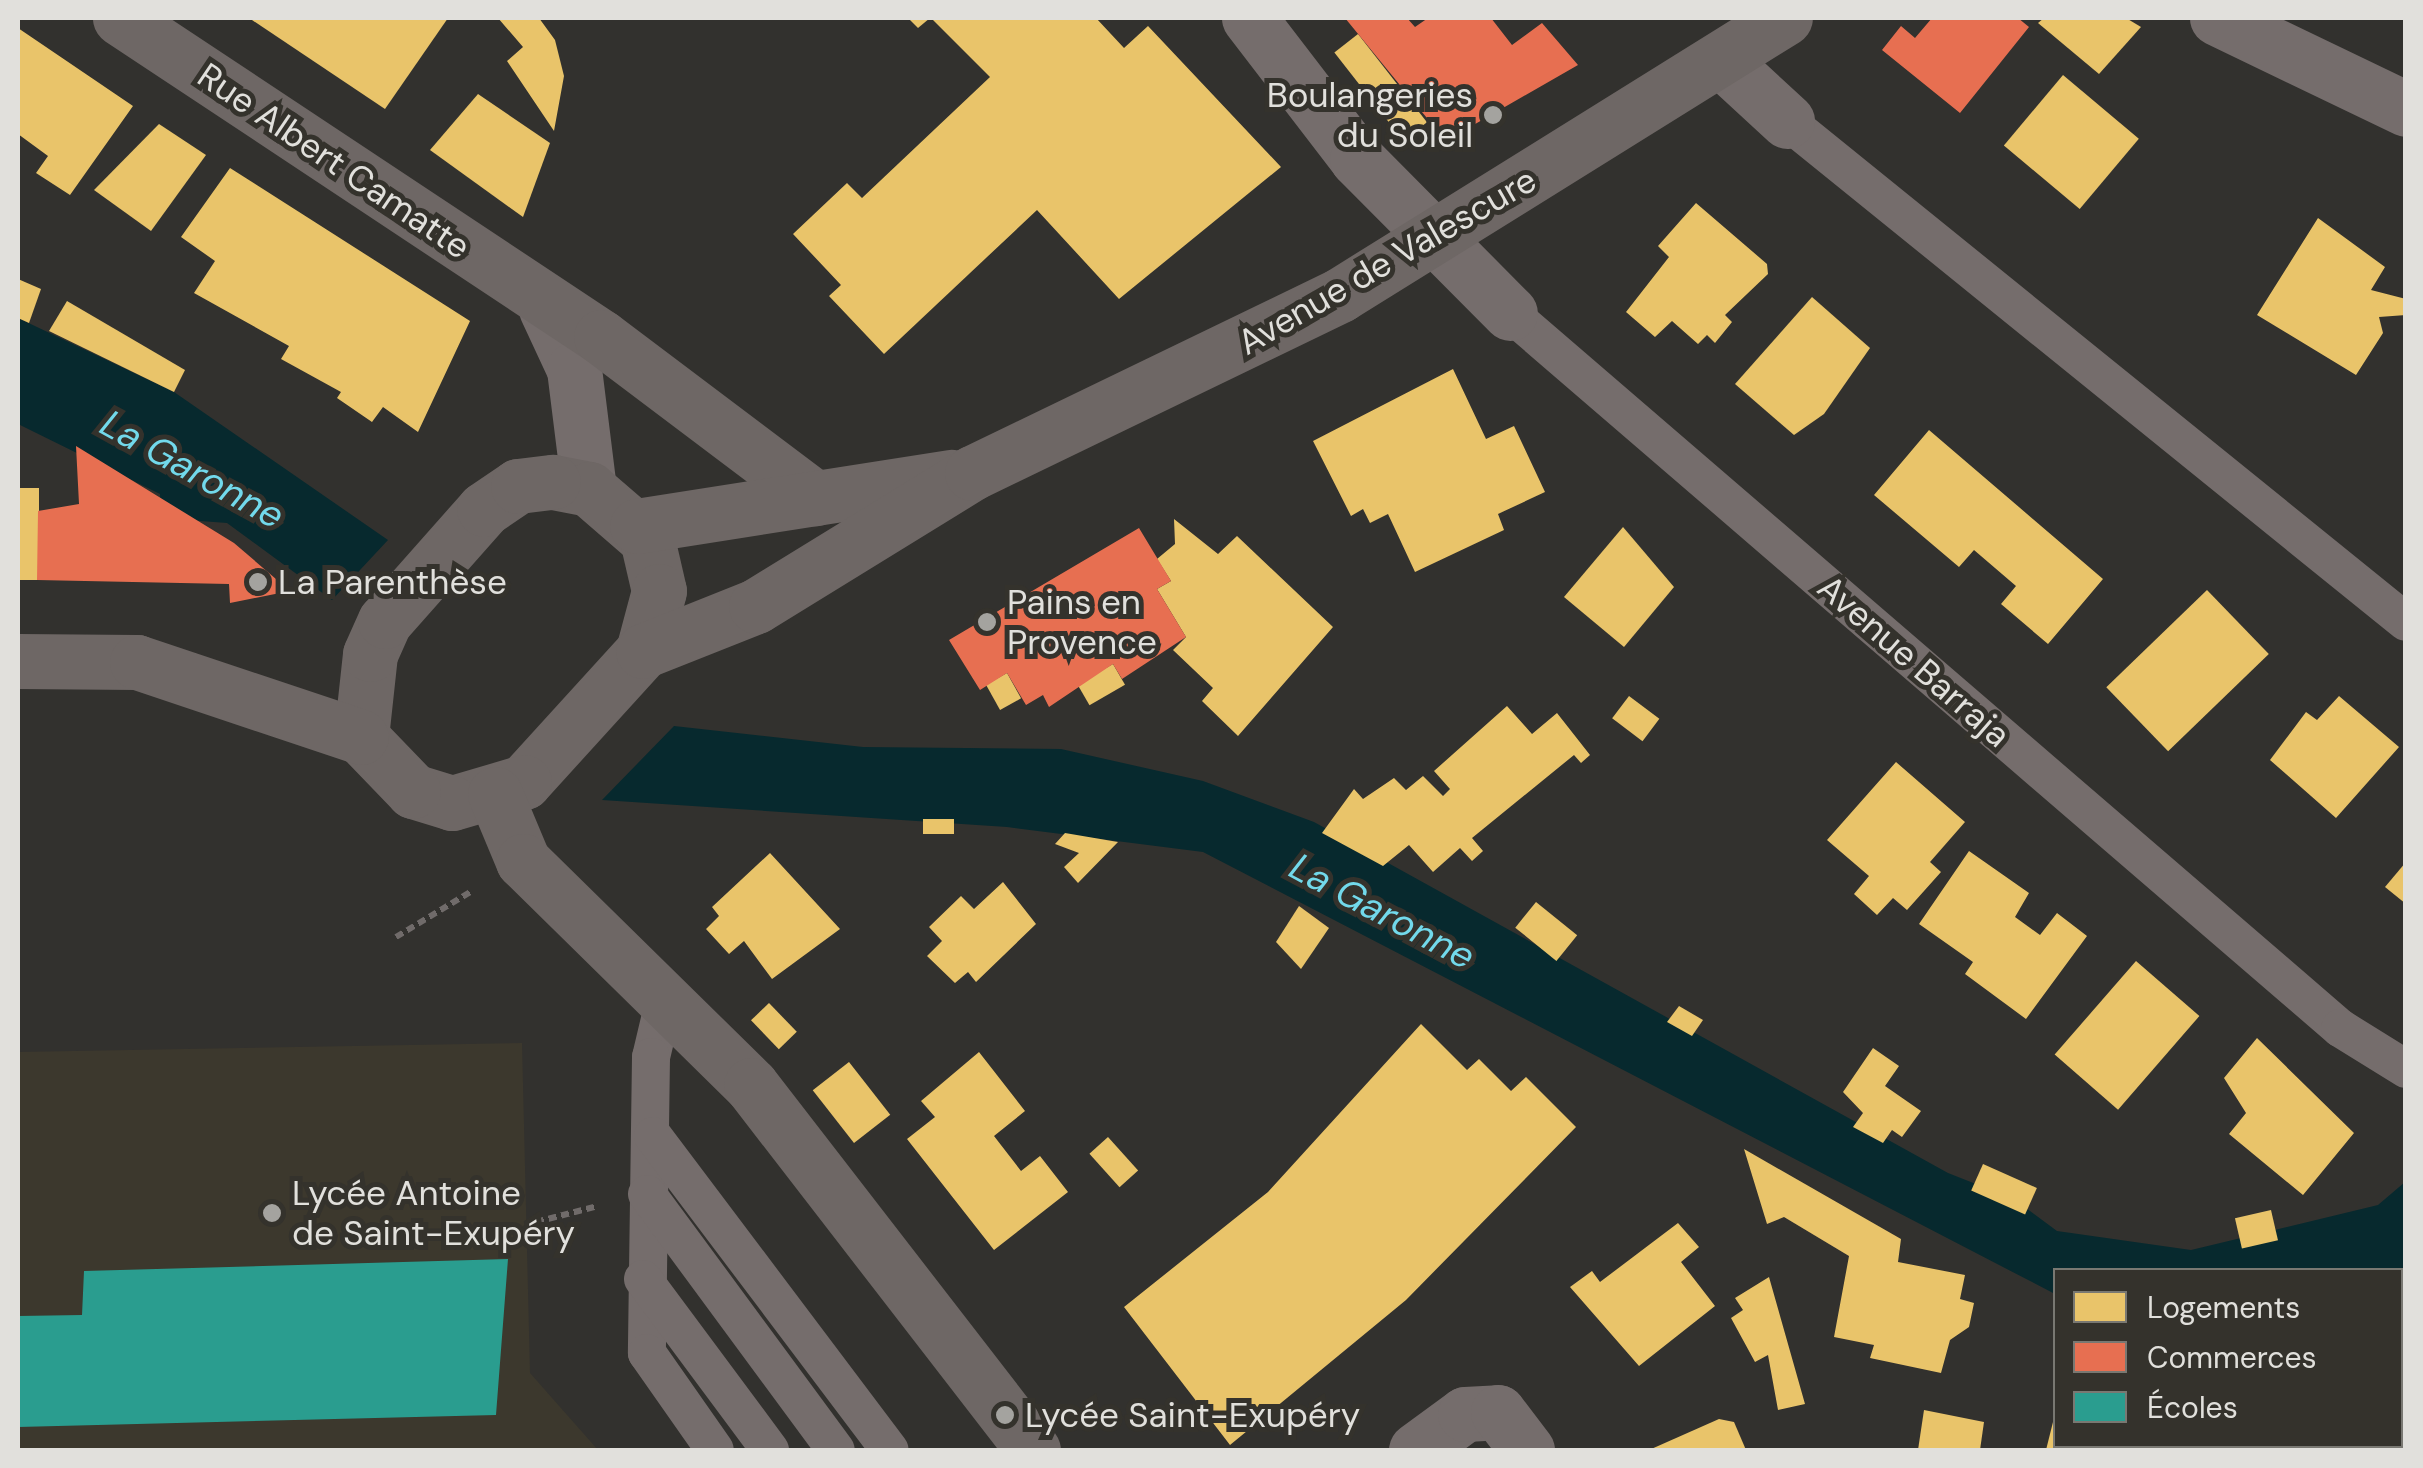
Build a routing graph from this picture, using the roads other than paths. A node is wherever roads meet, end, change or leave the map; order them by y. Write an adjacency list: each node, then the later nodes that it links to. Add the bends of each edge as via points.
1 (120, 18): 9 (main road, Rue Albert Camatte)
2 (1248, 18): 8 (street, Avenue Barraja)
3 (1785, 18): 5 (main road, Avenue de Valescure)
4 (2217, 18): 6 (street)
5 (1721, 60): 7 (street); 8 (main road, Avenue de Valescure)
6 (2406, 109)
7 (1787, 122): 15 (lane)
8 (1430, 241): 10 (street, Avenue Barraja); 11 (main road, Avenue de Valescure, via 1139,398)
9 (546, 309): 12 (street, via 574,369); 13 (main road, Rue Albert Camatte, via 601,337)
10 (1510, 313): 21 (lane, Avenue Barraja, via 2340,1028)
11 (972, 473): 13 (main road, Avenue de Valescure); 16 (main road, Avenue de Valescure, via 756,606)
12 (589, 489): 14 (main road); 18 (main road, via 518,486 442,551 370,654)
13 (815, 498): 14 (main road, Avenue de Valescure)
14 (638, 526): 16 (main road, via 658,580)
15 (2406, 622)
16 (643, 651): 19 (main road, via 550,760)
17 (18, 661): 18 (main road, via 137,662)
18 (361, 737): 19 (main road, via 414,790 452,803)
19 (495, 794): 20 (main road, via 523,861 577,923)
20 (664, 998): 22 (lane, via 650,1057); 29 (main road, via 751,1086)
21 (2406, 1069)
22 (653, 1136): 23 (lane); 28 (lane)
23 (647, 1194): 24 (lane); 27 (lane)
24 (643, 1279): 25 (lane, via 647,1353); 26 (lane)
25 (714, 1450)
26 (770, 1450)
27 (836, 1450)
28 (890, 1450)
29 (1033, 1450)
30 (1416, 1450): 31 (street, via 1465,1414 1498,1412)
31 (1527, 1450)

